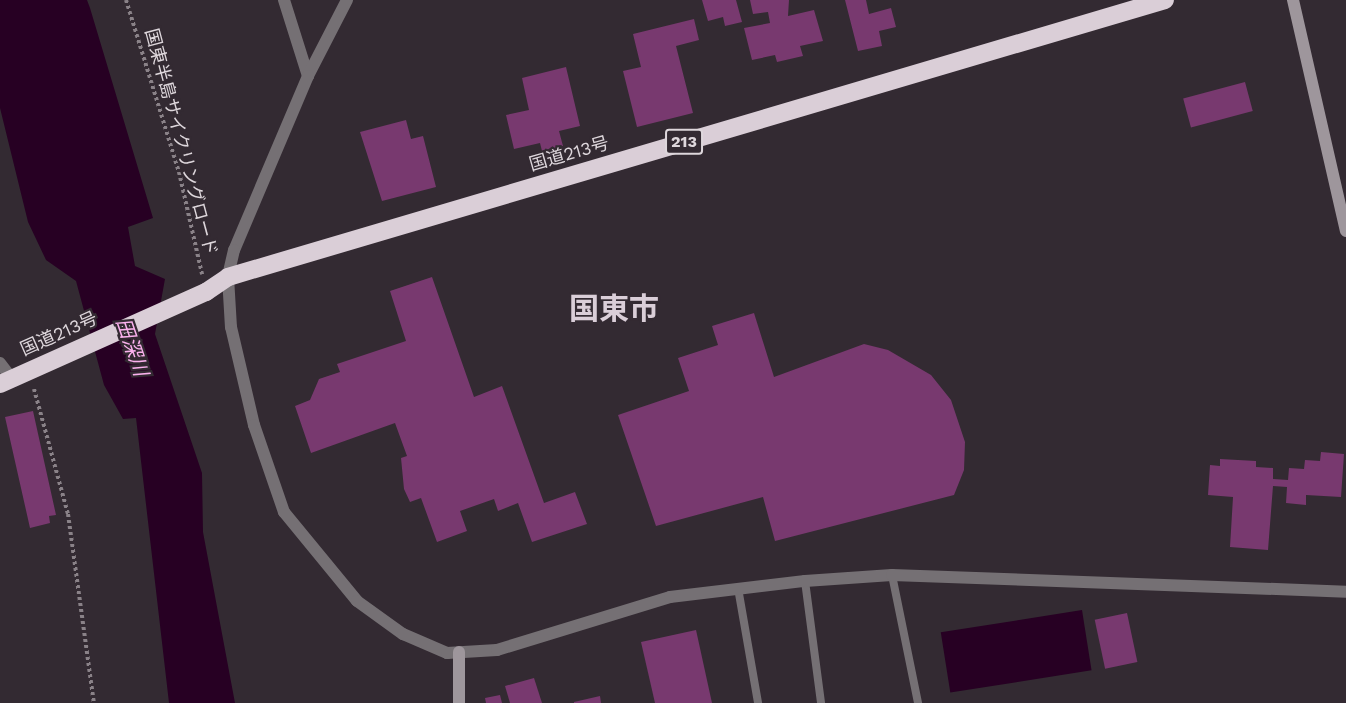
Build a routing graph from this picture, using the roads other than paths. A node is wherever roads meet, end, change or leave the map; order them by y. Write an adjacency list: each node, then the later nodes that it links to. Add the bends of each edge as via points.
1 (284, 0): 5 (street)
2 (347, 0): 5 (street)
3 (1165, 0): 7 (highway, 国道213号 / 213)
4 (1293, 0): 6 (street)
5 (308, 76): 7 (street, via 234,250)
6 (1346, 231)
7 (228, 277): 9 (highway, 国道213号 / 213, via 206,292); 14 (street, via 231,327 254,425 284,512 357,601 403,634 447,653)
8 (0, 363): 9 (street)
9 (6, 381)
10 (892, 575): 11 (street); 13 (street); 18 (lane)
11 (805, 581): 12 (street); 17 (lane)
12 (738, 588): 14 (street, via 670,597 497,650); 16 (lane)
13 (1346, 592)
14 (459, 652): 15 (street)
15 (459, 703)
16 (758, 703)
17 (820, 703)
18 (918, 703)

